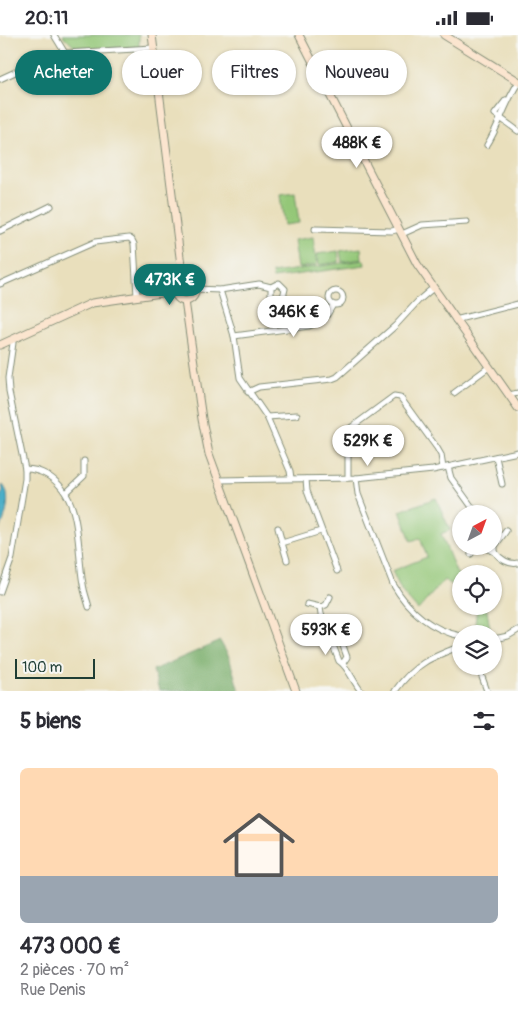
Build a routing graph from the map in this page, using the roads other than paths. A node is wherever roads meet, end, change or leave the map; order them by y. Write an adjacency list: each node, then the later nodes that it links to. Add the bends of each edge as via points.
1 (54, 35): 6 (street)
2 (152, 35): 5 (main road)
3 (299, 35): 18 (main road)
4 (444, 35): 10 (main road)
5 (153, 48): 7 (street); 19 (main road)
6 (63, 50)
7 (112, 51)
8 (15, 72): 9 (street)
9 (0, 79)
10 (518, 82): 11 (street)
11 (500, 118): 12 (street); 13 (street)
12 (518, 131)
13 (487, 145)
14 (51, 206): 17 (street)
15 (467, 222): 18 (street, via 422,225)
16 (316, 229): 18 (street)
17 (0, 231)
18 (401, 232): 22 (main road)
19 (183, 281): 23 (main road, via 191,282); 25 (main road, via 177,284)
20 (0, 284): 26 (street, via 95,242 129,238 134,244)
21 (271, 287): 24 (street, via 258,284)
22 (433, 288): 30 (main road); 35 (street, via 337,377 259,387)
23 (195, 289): 24 (street); 27 (main road, via 193,297)
24 (220, 289): 31 (street)
25 (175, 291): 26 (main road); 27 (main road, via 178,298)
26 (137, 296): 32 (main road, via 92,303)
27 (186, 301): 51 (main road, via 206,440)
28 (518, 303): 30 (street)
29 (333, 305): 31 (street, via 321,321 309,326)
30 (455, 320): 34 (main road)
31 (234, 336): 35 (street, via 240,378)
32 (12, 339): 33 (main road); 46 (street, via 9,392)
33 (0, 345)
34 (489, 367): 36 (street); 38 (main road)
35 (248, 392): 41 (street)
36 (454, 393)
37 (518, 393): 38 (street)
38 (509, 395): 39 (main road)
39 (518, 408)
40 (297, 415): 41 (street)
41 (267, 417): 47 (street)
42 (518, 452): 43 (street)
43 (496, 457): 45 (street); 52 (street)
44 (84, 461): 53 (street, via 84,476)
45 (446, 467): 48 (street, via 442,455 400,397 394,396 349,429); 49 (street); 54 (street)
46 (25, 469): 53 (street, via 54,479); 64 (street, via 15,542)
47 (291, 478): 50 (street); 51 (street)
48 (348, 478): 49 (street); 50 (street)
49 (356, 478): 71 (street, via 358,495 399,595 430,624)
50 (306, 479): 56 (street, via 307,491)
51 (219, 480): 76 (main road)
52 (502, 485)
53 (66, 493): 67 (street, via 75,517 83,585)
54 (470, 505)
55 (278, 528): 59 (street)
56 (322, 531): 59 (street); 63 (street)
57 (506, 531): 58 (street)
58 (502, 536)
59 (282, 543): 61 (street)
60 (497, 555): 62 (street, via 510,563)
61 (287, 559)
62 (518, 563)
63 (336, 571)
64 (0, 592)
65 (330, 597): 68 (street, via 326,605)
66 (307, 604): 68 (street)
67 (89, 607)
68 (320, 607): 69 (street)
69 (327, 629): 74 (street, via 338,661); 74 (street, via 336,629 346,657)
70 (518, 630): 72 (street)
71 (452, 633)
72 (502, 637)
73 (452, 650): 78 (street, via 422,663)
74 (343, 663): 77 (street)
75 (481, 675): 79 (street)
76 (296, 691)
77 (361, 691)
78 (395, 691)
79 (487, 691)

